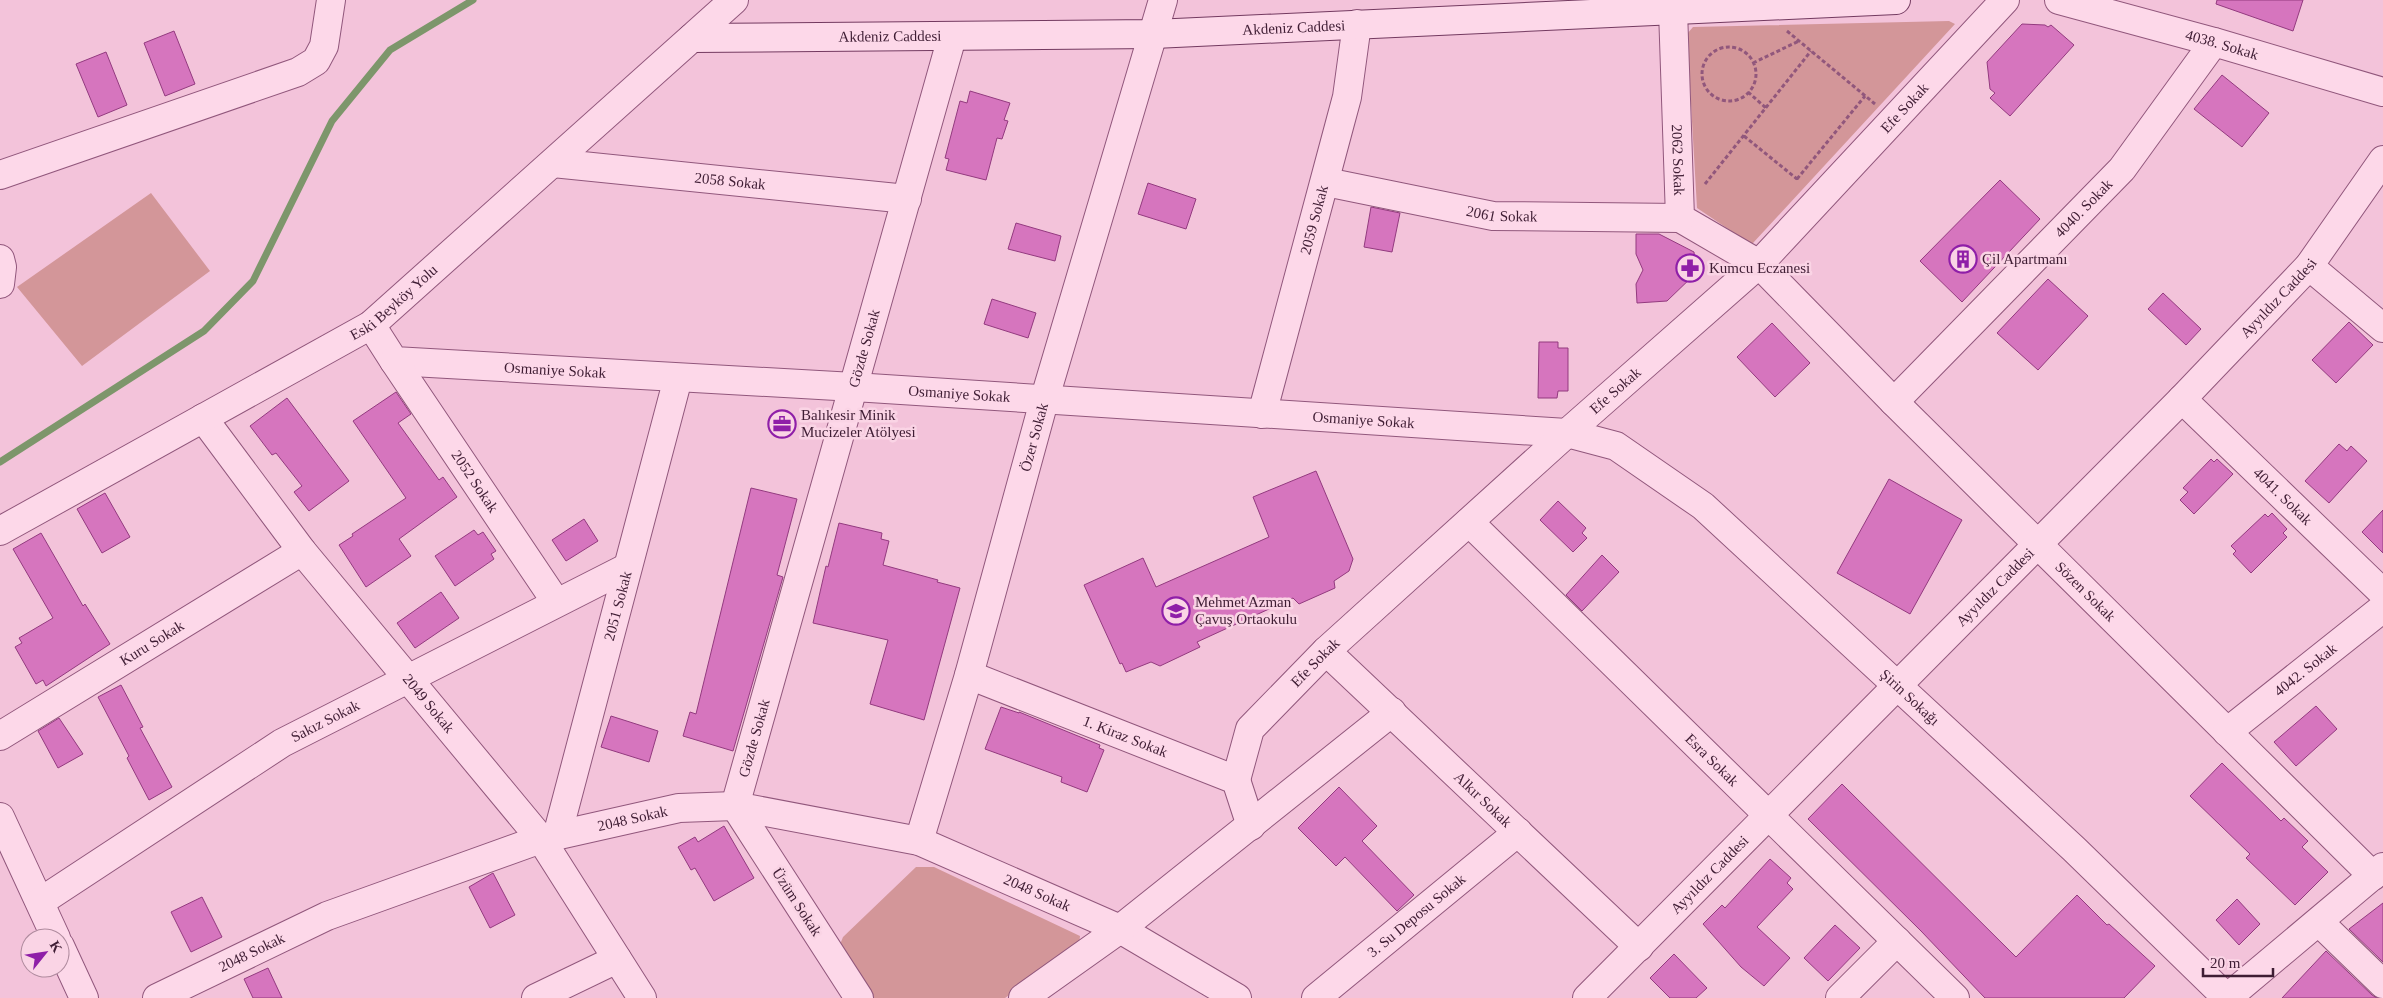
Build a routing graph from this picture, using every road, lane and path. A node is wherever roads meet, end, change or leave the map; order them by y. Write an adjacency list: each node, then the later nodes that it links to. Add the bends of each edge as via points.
1 (331, 0): 26 (street, via 324,46 316,61 298,72)
2 (734, 0): 13 (street, Eski Beyköy Yolu)
3 (1163, 0): 11 (street, Özer Sokak)
4 (1896, 0): 7 (street, Akdeniz Caddesi)
5 (2005, 0): 34 (street, Efe Sokak)
6 (2059, 0): 15 (street, 4038. Sokak)
7 (1862, 1): 8 (street, Akdeniz Caddesi)
8 (1673, 10): 9 (street, Akdeniz Caddesi); 32 (street, 2062 Sokak)
9 (1357, 24): 11 (street, Akdeniz Caddesi); 28 (street, 2059 Sokak, via 1347,96)
10 (1781, 25): 14 (path)
11 (1154, 34): 12 (street, Akdeniz Caddesi); 43 (street, Özer Sokak)
12 (952, 37): 13 (street, Akdeniz Caddesi); 31 (street, Gözde Sokak)
13 (692, 38): 25 (street, Eski Beyköy Yolu)
14 (1799, 41): 16 (path); 17 (path)
15 (2214, 42): 19 (street, 4038. Sokak); 44 (street, 4040. Sokak, via 2122,169)
16 (1811, 51): 20 (path); 22 (path)
17 (1753, 64): 18 (path, via 1755,82); 18 (path, via 1742,51 1725,47 1710,55 1702,70 1705,87 1718,98 1736,100)
18 (1748, 92): 22 (path)
19 (2383, 92)
20 (1865, 96): 21 (path); 27 (path)
21 (1878, 107)
22 (1766, 108): 23 (path)
23 (1744, 136): 27 (path); 30 (path)
24 (2383, 160): 35 (street, Ayyıldız Caddesi)
25 (553, 163): 31 (street, 2058 Sokak); 37 (street, Eski Beyköy Yolu)
26 (0, 175)
27 (1797, 179): 29 (path)
28 (1326, 182): 32 (street, 2061 Sokak, via 1493,216); 45 (street, 2059 Sokak)
29 (1802, 183)
30 (1702, 187)
31 (907, 199): 41 (street, Gözde Sokak)
32 (1680, 218): 34 (street, 2062 Sokak)
33 (0, 259): 36 (street)
34 (1760, 264): 44 (street, Sözen Sokak); 47 (street, Efe Sokak)
35 (2309, 266): 38 (street); 42 (street, Ayyıldız Caddesi)
36 (0, 284)
37 (372, 325): 39 (street); 46 (street, Eski Beyköy Yolu)
38 (2383, 328)
39 (394, 361): 40 (street, Osmaniye Sokak); 54 (street, 2052 Sokak)
40 (678, 378): 41 (street, Osmaniye Sokak); 52 (street, 2051 Sokak)
41 (854, 387): 43 (street, Osmaniye Sokak); 64 (street, Gözde Sokak)
42 (2182, 399): 50 (street, Ayyıldız Caddesi); 53 (street, 4041. Sokak)
43 (1044, 400): 45 (street, Osmaniye Sokak); 57 (street, Özer Sokak)
44 (1894, 402): 50 (street, Sözen Sokak)
45 (1262, 414): 47 (street, Osmaniye Sokak)
46 (203, 418): 49 (street, Eski Beyköy Yolu); 51 (street, 2049 Sokak)
47 (1567, 433): 48 (street, Efe Sokak); 59 (street, Şirin Sokağı, via 1616,446 1704,506)
48 (1469, 522): 56 (street, Efe Sokak); 65 (street, Esra Sokak)
49 (0, 531)
50 (2038, 545): 59 (street, Ayyıldız Caddesi); 61 (street, Sözen Sokak)
51 (302, 551): 58 (street, 2049 Sokak); 62 (street, Kuru Sokak)
52 (626, 568): 54 (street, Sakız Sokak); 69 (street, 2051 Sokak)
53 (2383, 593)
54 (556, 602): 58 (street, Sakız Sokak)
55 (2383, 608): 61 (street, 4042. Sokak)
56 (1326, 651): 60 (street, Alkır Sokak); 63 (street, Efe Sokak, via 1250,728)
57 (970, 675): 63 (street, 1. Kiraz Sokak); 70 (street, Özer Sokak)
58 (408, 679): 69 (street, 2049 Sokak); 72 (street, Sakız Sokak, via 282,743)
59 (1899, 686): 65 (street, Ayyıldız Caddesi); 92 (street, Şirin Sokağı, via 2074,849)
60 (1392, 712): 67 (street); 68 (street, Alkır Sokak)
61 (2227, 732): 71 (street, Sözen Sokak)
62 (0, 736)
63 (1236, 780): 67 (street)
64 (735, 806): 69 (street, 2048 Sokak, via 679,808); 70 (street, 2048 Sokak); 85 (street, Üzüm Sokak)
65 (1768, 815): 76 (street, Esra Sokak); 77 (street, Ayyıldız Caddesi)
66 (0, 817): 72 (street)
67 (1251, 826): 75 (street)
68 (1518, 832): 77 (street, Alkır Sokak); 88 (street, 3. Su Deposu Sokak)
69 (549, 837): 78 (street, 2049 Sokak); 82 (street, 2048 Sokak, via 327,916)
70 (918, 840): 75 (street, 2048 Sokak)
71 (2378, 872): 73 (street)
72 (40, 902): 74 (street)
73 (2319, 922): 80 (street); 92 (street)
74 (52, 928)
75 (1120, 929): 86 (street); 87 (street, 2048 Sokak)
76 (1897, 941): 90 (street); 91 (street, Esra Sokak)
77 (1639, 947): 89 (street, Ayyıldız Caddesi)
78 (617, 959): 83 (street); 84 (street, 2049 Sokak)
79 (70, 968): 81 (street)
80 (2383, 984)
81 (84, 998)
82 (157, 998)
83 (536, 998)
84 (642, 998)
85 (860, 998)
86 (1023, 998)
87 (1237, 998)
88 (1316, 998)
89 (1587, 998)
90 (1840, 998)
91 (1955, 998)
92 (2227, 998)

